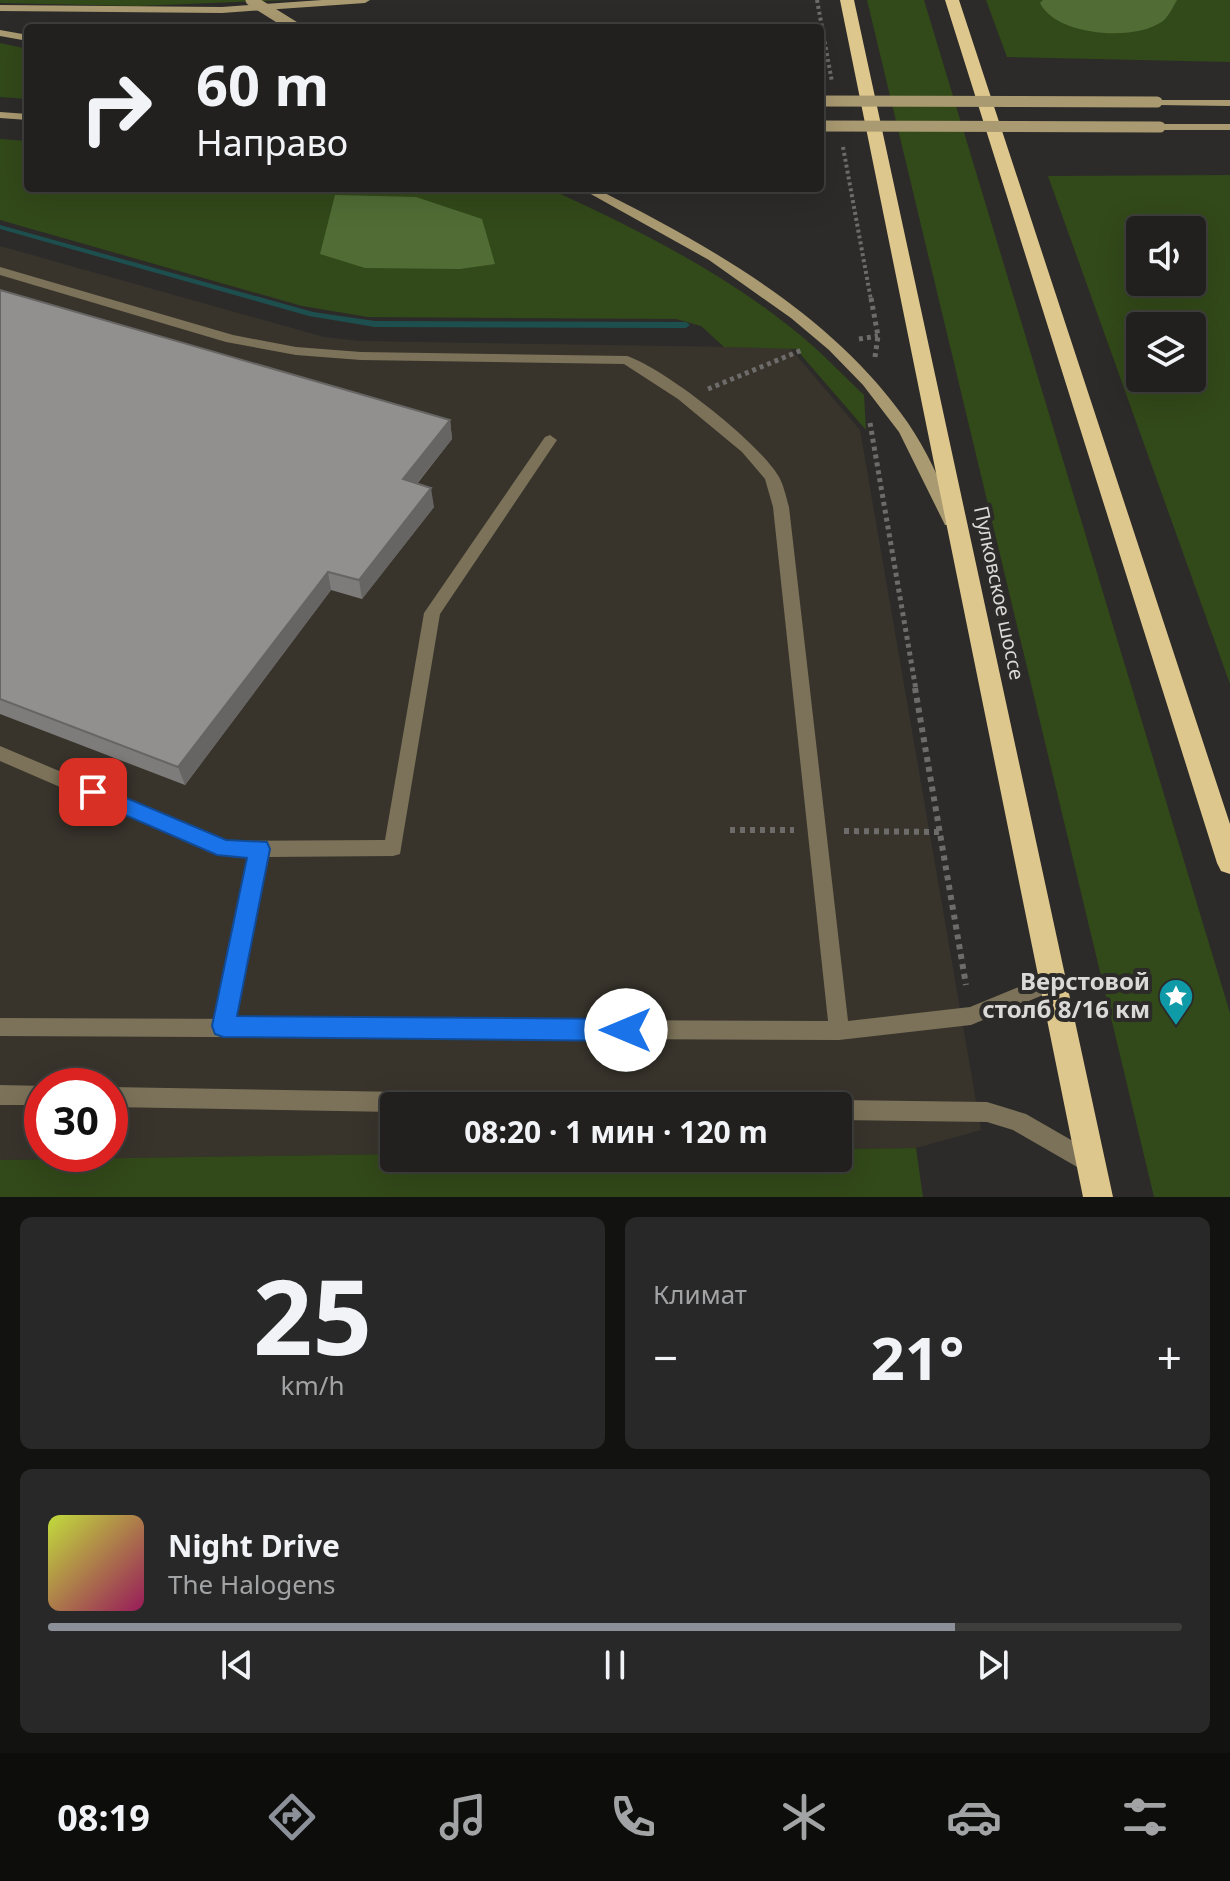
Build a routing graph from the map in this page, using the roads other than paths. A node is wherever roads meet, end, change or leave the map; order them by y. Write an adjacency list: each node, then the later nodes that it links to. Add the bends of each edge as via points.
1 (251, 0): 6 (main road, bridge)
2 (365, 0): 5 (main road, via 222,10)
3 (847, 0): 18 (highway, Пулковское шоссе)
4 (952, 0): 21 (highway)
5 (0, 8)
6 (290, 24)
7 (0, 33): 8 (main road)
8 (24, 37)
9 (824, 101): 10 (main road, bridge)
10 (1230, 103)
11 (0, 115): 12 (main road)
12 (24, 117)
13 (824, 126): 14 (main road, bridge)
14 (1230, 127)
15 (594, 192): 18 (main road, via 683,237 828,344 898,418)
16 (0, 271): 25 (street, via 231,339 296,351 627,360 650,370 742,444 772,477 781,507)
17 (550, 440): 20 (street, via 432,613 393,848)
18 (959, 540): 22 (highway, Пулковское шоссе)
19 (0, 753): 20 (street, via 224,849)
20 (260, 849): 23 (street)
21 (1230, 863)
22 (1053, 982): 25 (street, via 971,1016); 31 (highway, Пулковское шоссе)
23 (223, 1026): 24 (street); 25 (street)
24 (0, 1027)
25 (839, 1031)
26 (0, 1095): 27 (street)
27 (24, 1095)
28 (128, 1097): 29 (street)
29 (380, 1102)
30 (852, 1110): 31 (street, via 987,1112 1018,1121)
31 (1091, 1164): 32 (highway, Пулковское шоссе)
32 (1098, 1197)

